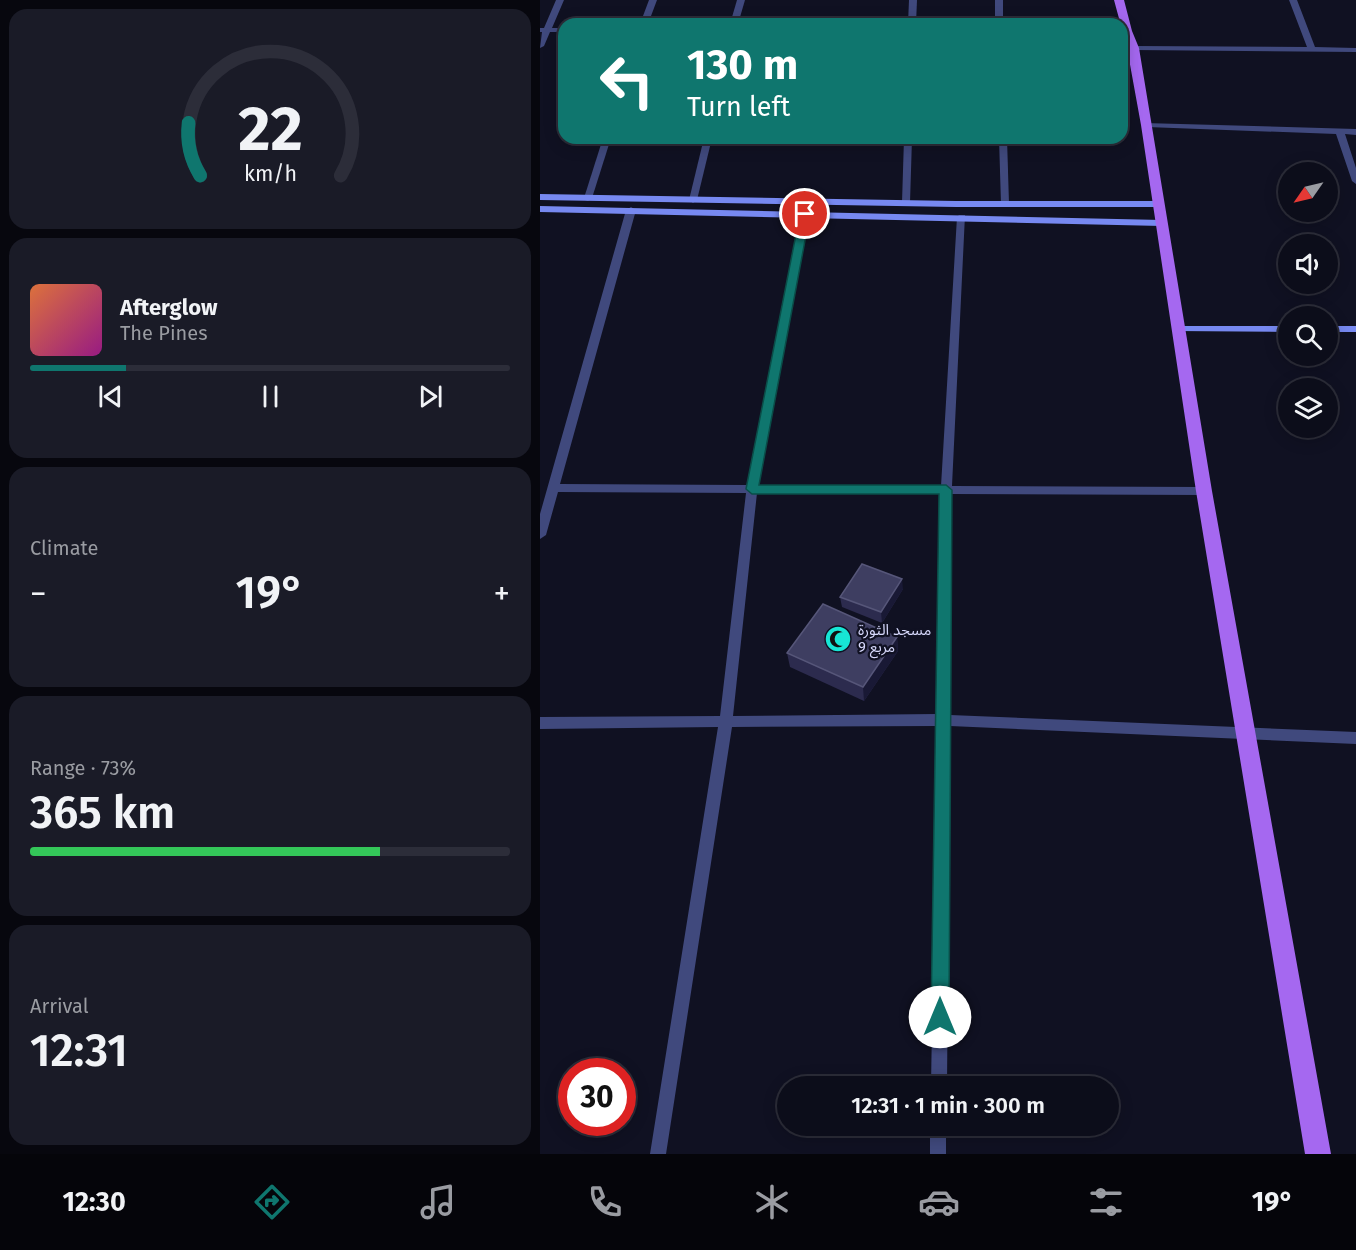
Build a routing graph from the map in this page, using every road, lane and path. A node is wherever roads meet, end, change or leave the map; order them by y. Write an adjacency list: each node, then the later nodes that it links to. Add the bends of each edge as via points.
1 (560, 0): 13 (street)
2 (653, 0): 8 (street)
3 (741, 0): 9 (street)
4 (913, 0): 10 (street)
5 (999, 0): 11 (street)
6 (1119, 0): 12 (main road)
7 (1293, 0): 17 (street)
8 (646, 18)
9 (736, 18)
10 (912, 18)
11 (999, 18)
12 (1123, 18)
13 (543, 30): 16 (street)
14 (1128, 37): 17 (street)
15 (1128, 42): 19 (main road)
16 (540, 46)
17 (1312, 49): 18 (street)
18 (1356, 50)
19 (1146, 125): 20 (street); 32 (main road)
20 (1340, 132): 21 (street); 26 (street)
21 (1356, 132)
22 (605, 144): 28 (street)
23 (707, 144): 29 (street)
24 (908, 144): 30 (street)
25 (1003, 144): 31 (street)
26 (1356, 180)
27 (540, 197): 28 (street)
28 (588, 198): 29 (street)
29 (693, 200): 30 (street)
30 (906, 203): 31 (street)
31 (1005, 204): 32 (street)
32 (1160, 204): 37 (main road)
33 (540, 209): 34 (street)
34 (632, 210): 35 (street); 42 (street)
35 (805, 214): 36 (street); 43 (street)
36 (962, 217): 37 (street); 44 (street)
37 (1162, 223): 38 (main road)
38 (1179, 329): 39 (street); 45 (main road)
39 (1278, 329)
40 (1338, 329): 41 (street)
41 (1356, 329)
42 (553, 488): 43 (street); 46 (street)
43 (752, 489): 44 (street); 48 (street)
44 (946, 490): 45 (street); 47 (street)
45 (1204, 491): 50 (main road)
46 (540, 535)
47 (943, 720): 48 (street); 50 (street); 52 (street)
48 (726, 721): 49 (street); 54 (street)
49 (540, 723)
50 (1247, 734): 51 (street); 56 (main road)
51 (1356, 738)
52 (939, 1076)
53 (939, 1136): 55 (street)
54 (658, 1154)
55 (938, 1154)
56 (1318, 1154)

